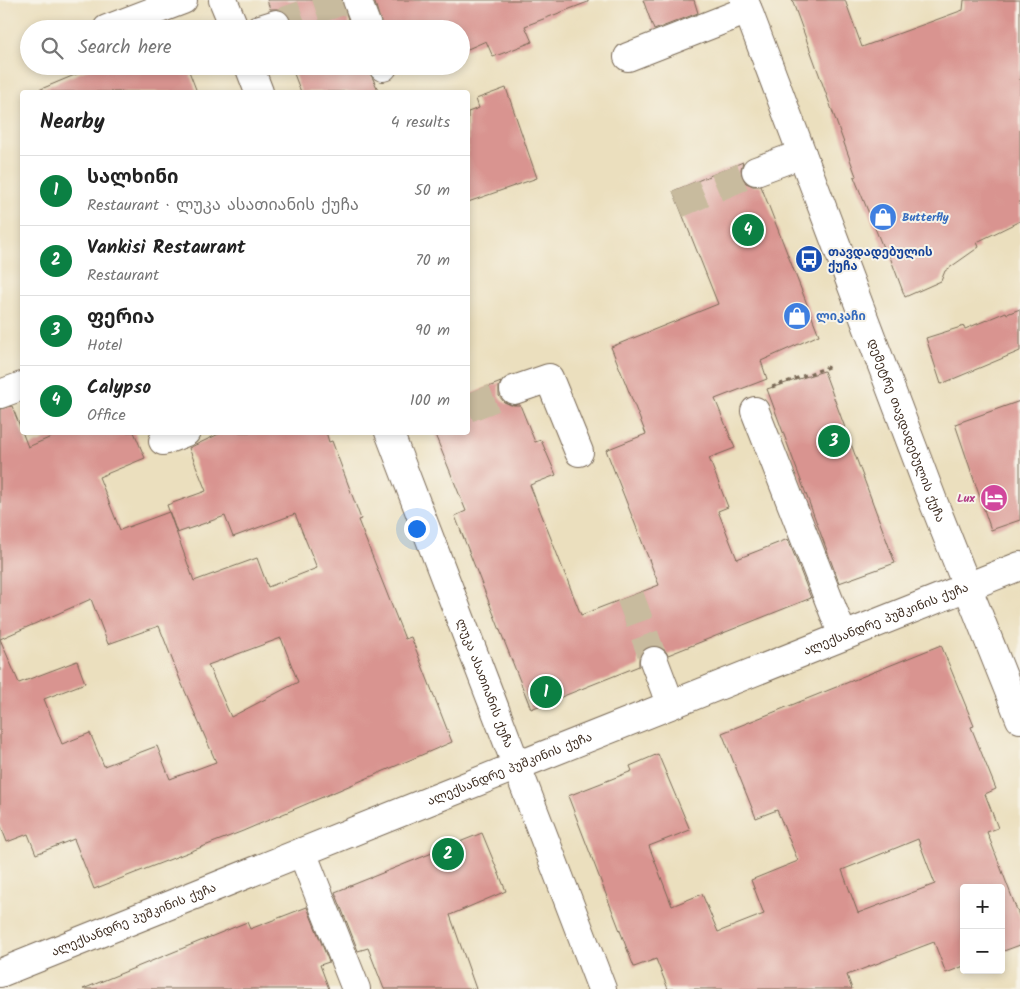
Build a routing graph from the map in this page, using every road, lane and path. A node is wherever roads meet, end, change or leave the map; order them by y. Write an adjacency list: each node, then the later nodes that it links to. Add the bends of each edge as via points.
1 (183, 0): 5 (street)
2 (224, 0): 6 (street)
3 (357, 0): 7 (street)
4 (746, 5): 8 (street); 11 (street, დემეტრე თავდადებულის ქუჩა)
5 (131, 20)
6 (232, 20)
7 (365, 20)
8 (628, 57)
9 (252, 75): 10 (street)
10 (258, 90)
11 (802, 154): 12 (street); 21 (street, დემეტრე თავდადებულის ქუჩა)
12 (756, 171)
13 (831, 366): 17 (path, via 749,395)
14 (20, 387): 16 (street)
15 (514, 390): 19 (street, via 549,378)
16 (0, 394)
17 (755, 411): 22 (street)
18 (392, 435): 26 (street, ლუკა ასათიანის ქუჩა)
19 (580, 452)
20 (1020, 566): 21 (street, ალექსანდრე პუშკინის ქუჩა)
21 (969, 586): 22 (street, ალექსანდრე პუშკინის ქუჩა); 25 (street, დემეტრე თავდადებულის ქუჩა)
22 (843, 636): 24 (street, ალექსანდრე პუშკინის ქუჩა)
23 (654, 661): 24 (street)
24 (670, 703): 26 (street, ალექსანდრე პუშკინის ქუჩა)
25 (1020, 719)
26 (516, 767): 27 (street, ალექსანდრე პუშკინის ქუჩა); 30 (street, ლუკა ასათიანის ქუჩა)
27 (302, 852): 28 (street, ალექსანდრე პუშკინის ქუჩა); 29 (street)
28 (4, 973)
29 (356, 989)
30 (602, 989)

